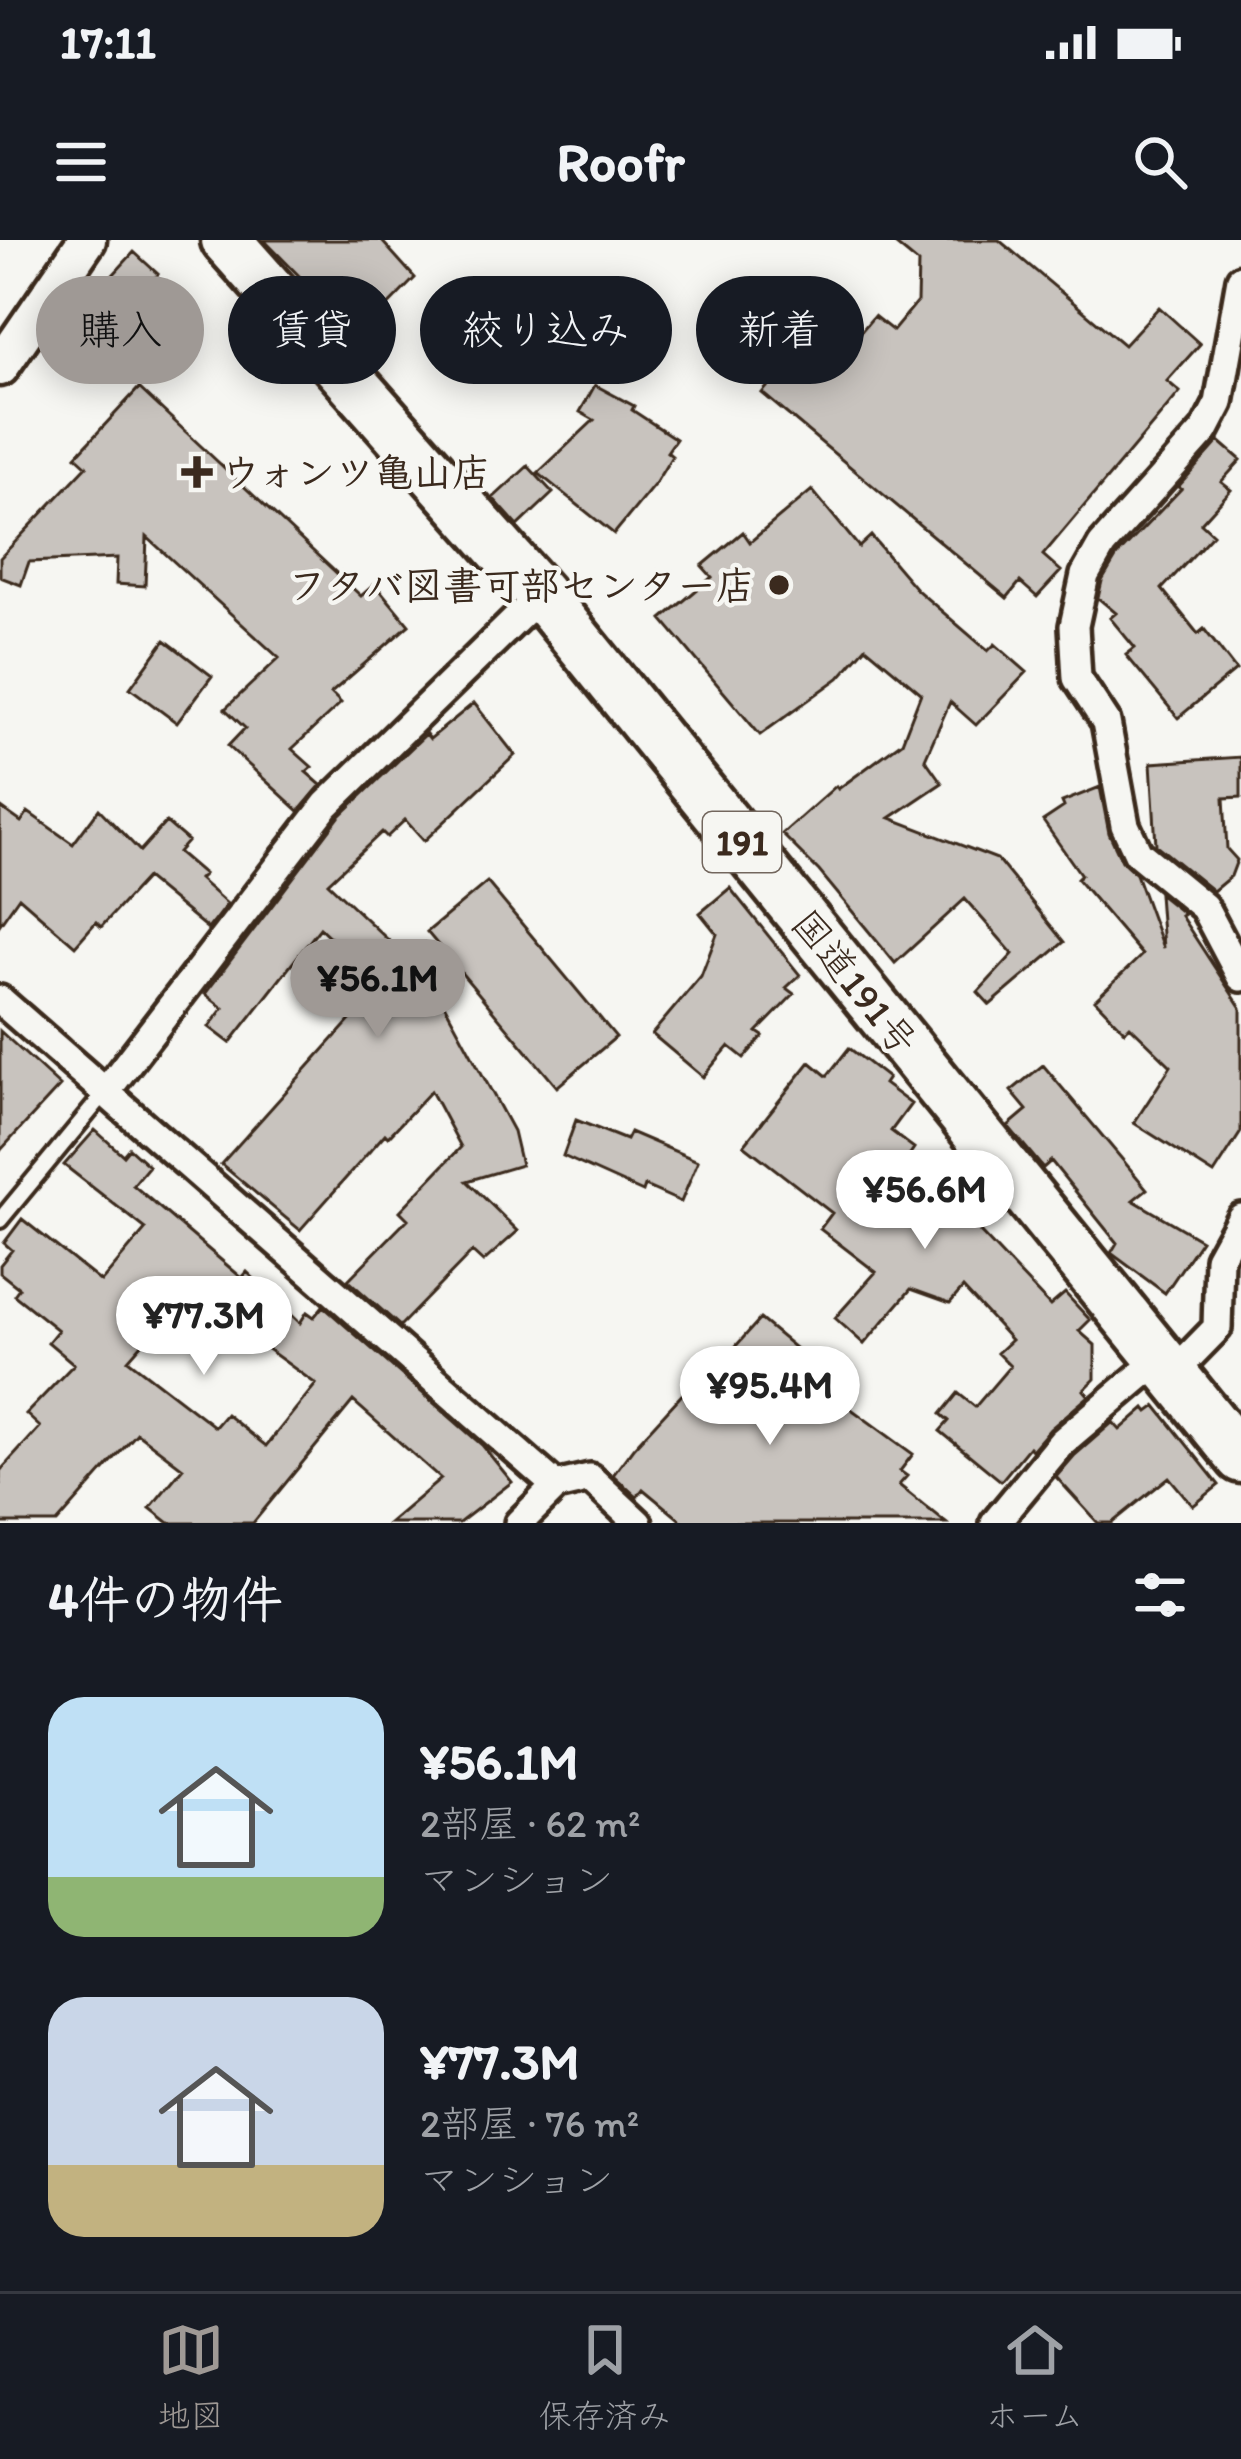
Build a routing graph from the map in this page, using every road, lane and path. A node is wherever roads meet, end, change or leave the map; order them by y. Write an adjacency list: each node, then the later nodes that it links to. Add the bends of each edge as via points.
1 (87, 240): 4 (street)
2 (226, 240): 5 (highway, 国道191号 / 191)
3 (1241, 279): 6 (street, via 1219,403 1205,430 1102,545 1085,575 1074,626 1077,678 1106,722 1138,853 1204,907)
4 (0, 367)
5 (541, 595): 8 (street, via 326,805); 11 (highway, 国道191号 / 191)
6 (1241, 977)
7 (0, 1000): 8 (street)
8 (104, 1094): 10 (lane); 13 (street)
9 (1241, 1218): 11 (street, via 1219,1258 1217,1328)
10 (0, 1220)
11 (1167, 1366): 12 (highway, 国道191号 / 191); 16 (street, via 1062,1442)
12 (1241, 1458)
13 (556, 1486): 14 (street); 15 (street, via 590,1478)
14 (519, 1523)
15 (638, 1523)
16 (995, 1523)

